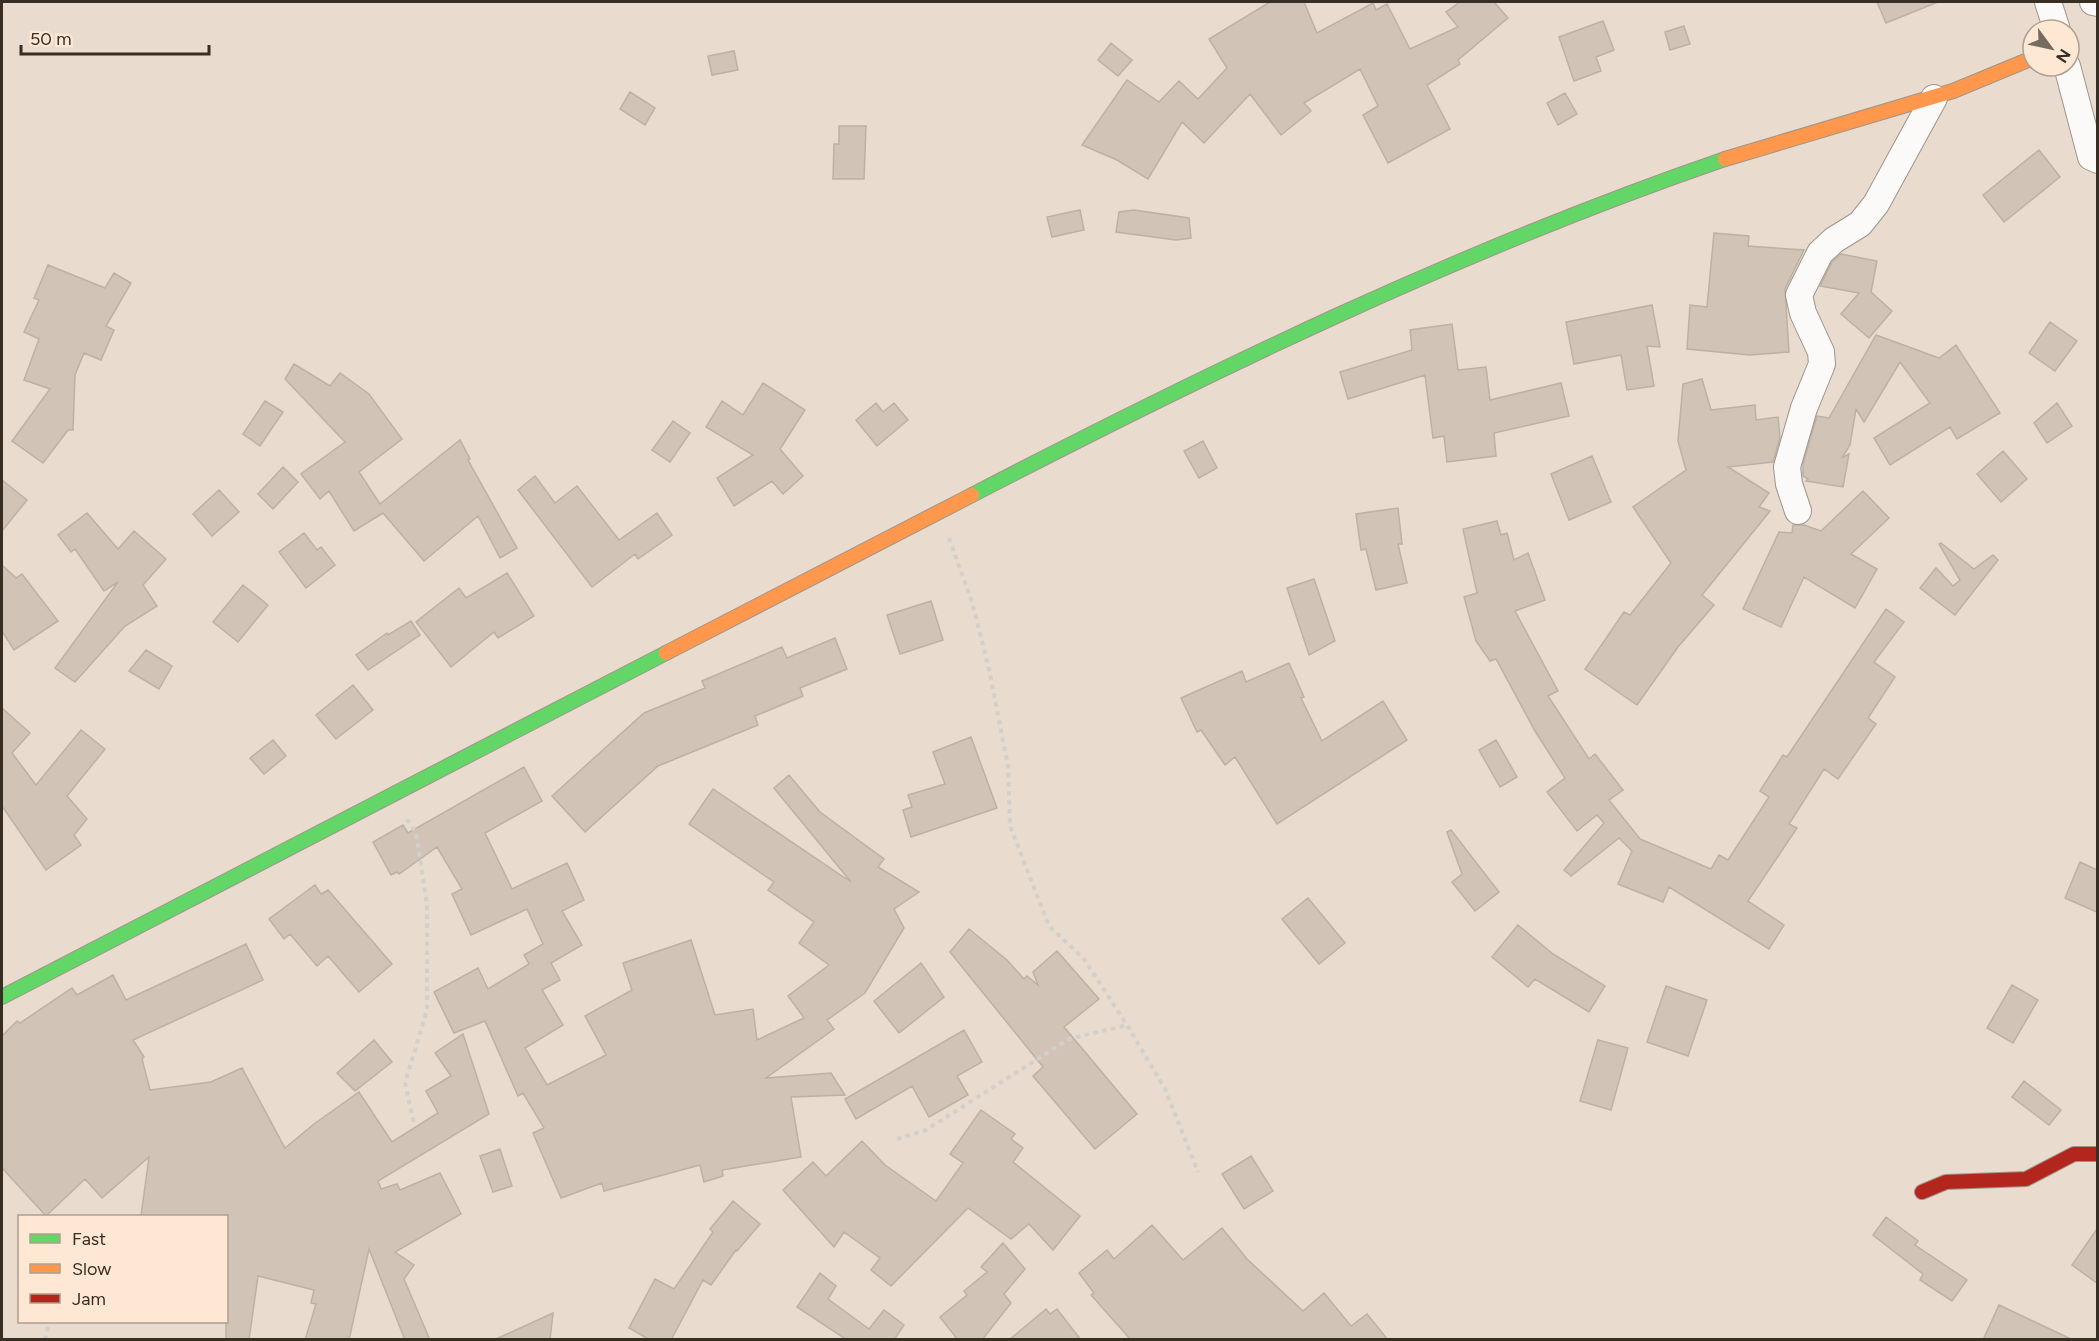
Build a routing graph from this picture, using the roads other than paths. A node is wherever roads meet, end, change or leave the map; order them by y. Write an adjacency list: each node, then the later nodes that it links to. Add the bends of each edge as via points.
1 (2048, 2): 2 (street)
2 (2053, 18)
3 (2021, 63): 5 (street)
4 (2070, 78): 6 (street, via 2091,157)
5 (1934, 98): 7 (street, via 1876,204 1860,224 1820,254 1799,295 1819,345 1822,364 1798,427 1788,467); 8 (street, via 1755,148 1556,223 1427,277 1180,390)
6 (2097, 159)
7 (1798, 511)
8 (2, 997)
9 (2097, 1154): 10 (street, via 2074,1154 2026,1179 1946,1182)
10 (1922, 1192)

